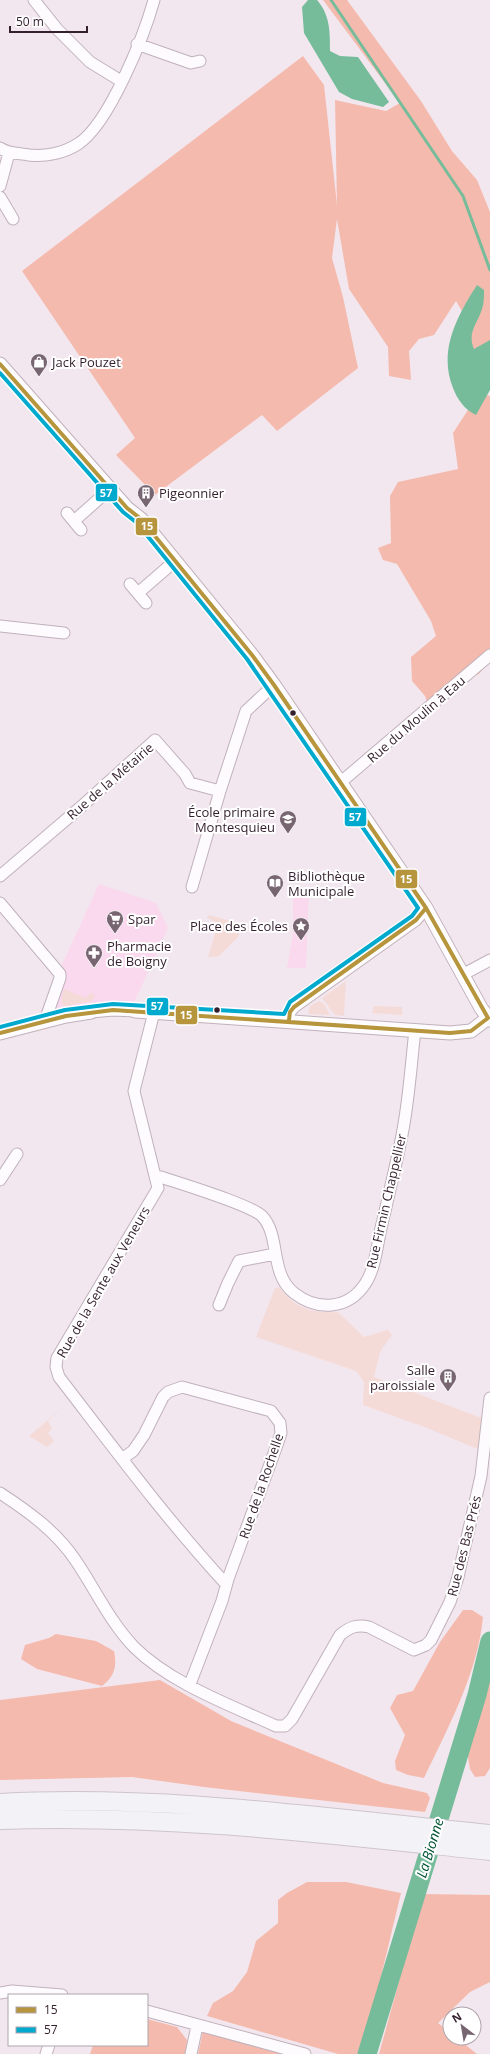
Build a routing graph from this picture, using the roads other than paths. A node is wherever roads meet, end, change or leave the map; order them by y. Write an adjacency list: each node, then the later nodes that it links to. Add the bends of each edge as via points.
1 (34, 0): 5 (street, via 57,29 90,62)
2 (154, 0): 3 (street)
3 (137, 44): 4 (street, via 191,63); 5 (street)
4 (200, 60)
5 (121, 81): 6 (street, via 99,123 79,144 42,156)
6 (4, 151): 7 (street)
7 (0, 186)
8 (0, 197): 9 (street)
9 (13, 219)
10 (0, 364): 11 (street)
11 (111, 488): 12 (street, via 70,517); 13 (street, via 127,508 141,519)
12 (82, 530)
13 (174, 561): 15 (street); 20 (street)
14 (130, 584): 15 (street)
15 (138, 594): 16 (street)
16 (146, 603)
17 (0, 626): 18 (street)
18 (64, 633)
19 (490, 655): 21 (street, Rue du Moulin à Eau)
20 (274, 685): 21 (street); 22 (street, via 246,711)
21 (341, 782): 26 (street)
22 (220, 791): 23 (street, Rue de la Métairie, via 190,783 154,740); 24 (street)
23 (0, 876)
24 (192, 887)
25 (0, 903): 33 (street, via 60,974 47,1015)
26 (426, 908): 28 (street); 34 (street, via 416,920 294,1007)
27 (490, 960): 28 (street)
28 (462, 975): 32 (street)
29 (136, 1011): 30 (street); 31 (street)
30 (91, 1012): 33 (street)
31 (154, 1012): 34 (street); 38 (street, Rue de la Sente aux Veneurs, via 134,1091)
32 (489, 1019): 35 (street, via 471,1031)
33 (48, 1020): 36 (street)
34 (288, 1020): 35 (street)
35 (415, 1030): 40 (street, Rue Firmin Chappellier, via 402,1135 368,1279 359,1292 347,1301 333,1306 319,1306 305,1301 292,1292 282,1280)
36 (0, 1033)
37 (17, 1154): 39 (street)
38 (157, 1177): 40 (street, Rue Firmin Chappellier, via 239,1205 261,1216 270,1232); 43 (street, Rue de la Sente aux Veneurs, via 158,1188 57,1358 59,1378)
39 (0, 1180)
40 (275, 1254): 41 (street, via 239,1261)
41 (219, 1305)
42 (490, 1398): 46 (street, Rue des Bas Prés, via 481,1476 458,1577 450,1602 426,1646 414,1650 369,1627 350,1627 340,1635 292,1719 285,1726 276,1726)
43 (122, 1459): 45 (street, Rue de la Sente aux Veneurs); 45 (street, Rue de la Rochelle, via 133,1451 144,1435 162,1397 175,1389 182,1388 271,1411 277,1417 281,1433)
44 (0, 1494): 46 (street, via 45,1525 68,1550 120,1631 134,1647 158,1667)
45 (226, 1584): 46 (street)
46 (190, 1684)
47 (0, 1803): 48 (highway, via 106,1802)
48 (204, 1815): 49 (highway); 50 (highway)
49 (226, 1817): 52 (highway, via 414,1843); 52 (highway, via 420,1826)
50 (0, 1820)
51 (490, 1834): 52 (highway)
52 (444, 1838): 53 (highway)
53 (490, 1851)
54 (0, 1993): 55 (street, via 12,1991)
55 (50, 1994)
56 (148, 2011): 57 (street)
57 (197, 2026): 58 (street); 59 (street)
58 (191, 2054)
59 (305, 2054)

